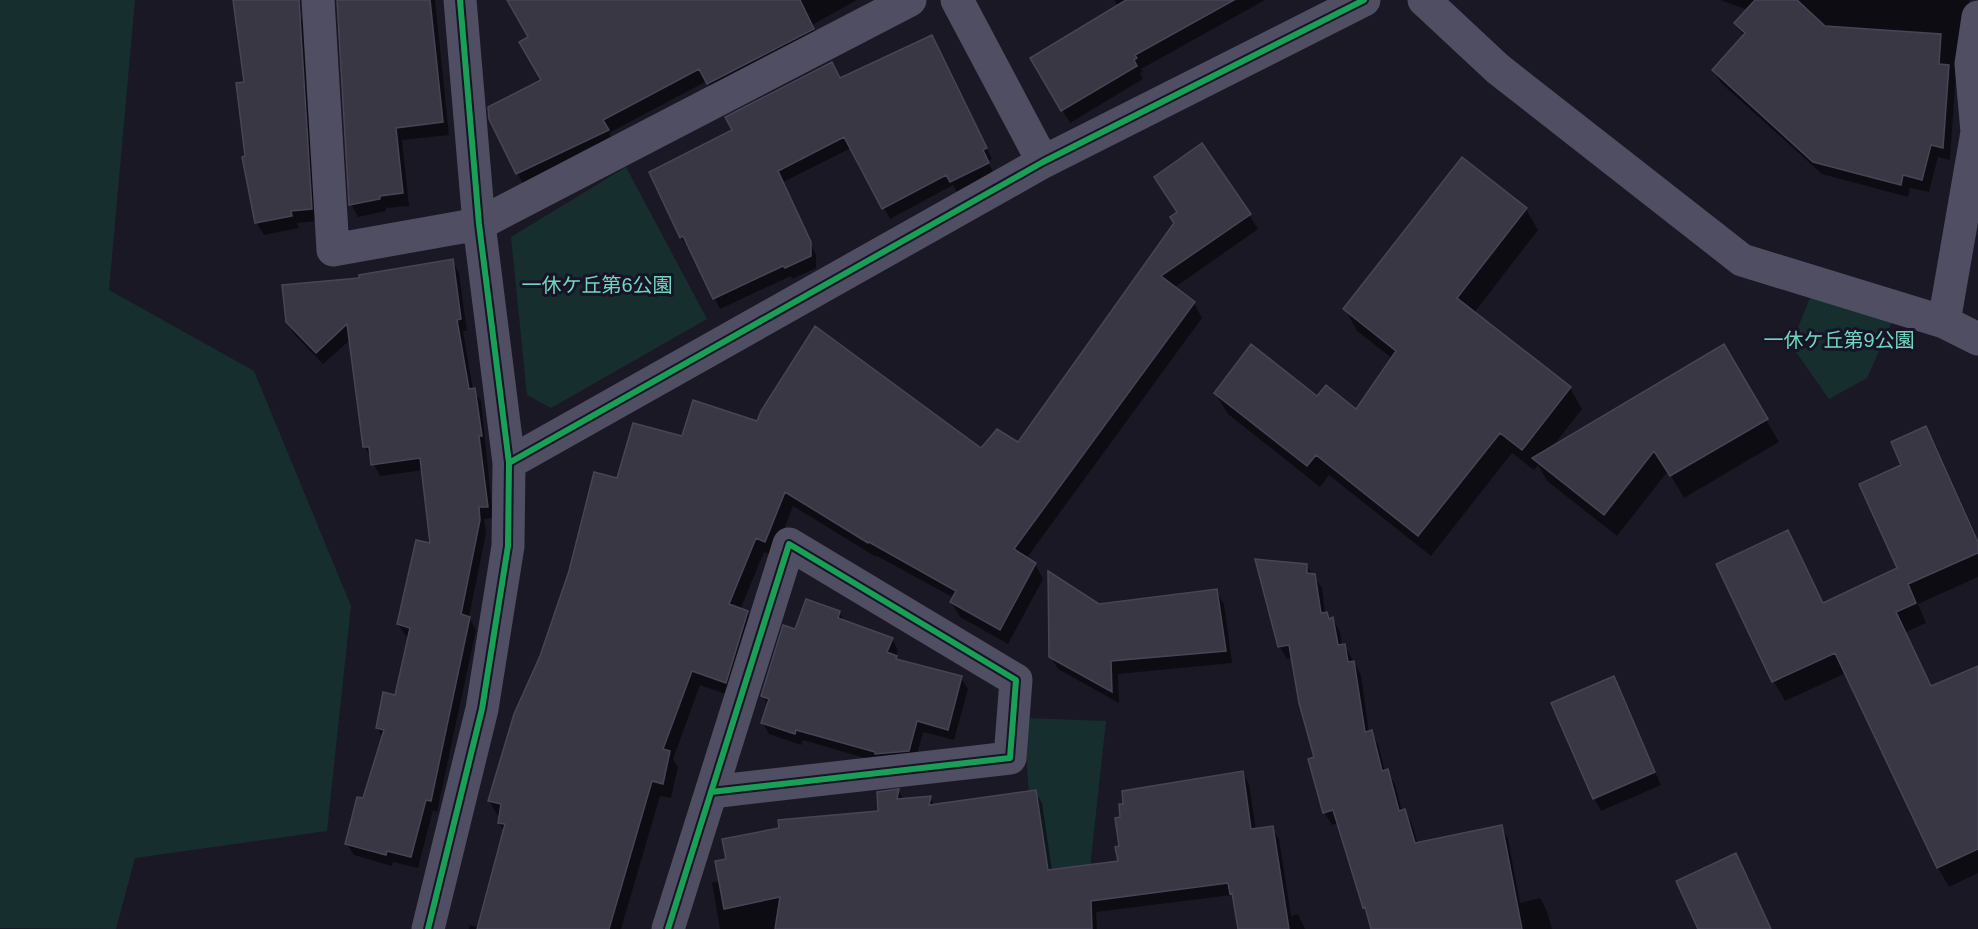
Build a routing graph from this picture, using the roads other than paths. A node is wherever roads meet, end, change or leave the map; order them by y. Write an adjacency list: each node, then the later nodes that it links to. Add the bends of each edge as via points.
1 (318, 0): 9 (street, via 333,250)
2 (910, 0): 9 (street)
3 (957, 0): 8 (street)
4 (1364, 0): 8 (street)
5 (1424, 0): 10 (street, via 1498,69 1742,260)
6 (461, 1): 9 (street)
7 (1978, 17): 10 (street, via 1971,64 1977,132)
8 (1043, 162): 12 (street)
9 (479, 224): 12 (street)
10 (1944, 322): 11 (street)
11 (1978, 339)
12 (509, 464): 14 (street, via 508,546 482,708)
13 (711, 792): 13 (street, via 789,544 1016,680 1010,758); 15 (street)
14 (428, 929)
15 (668, 929)

